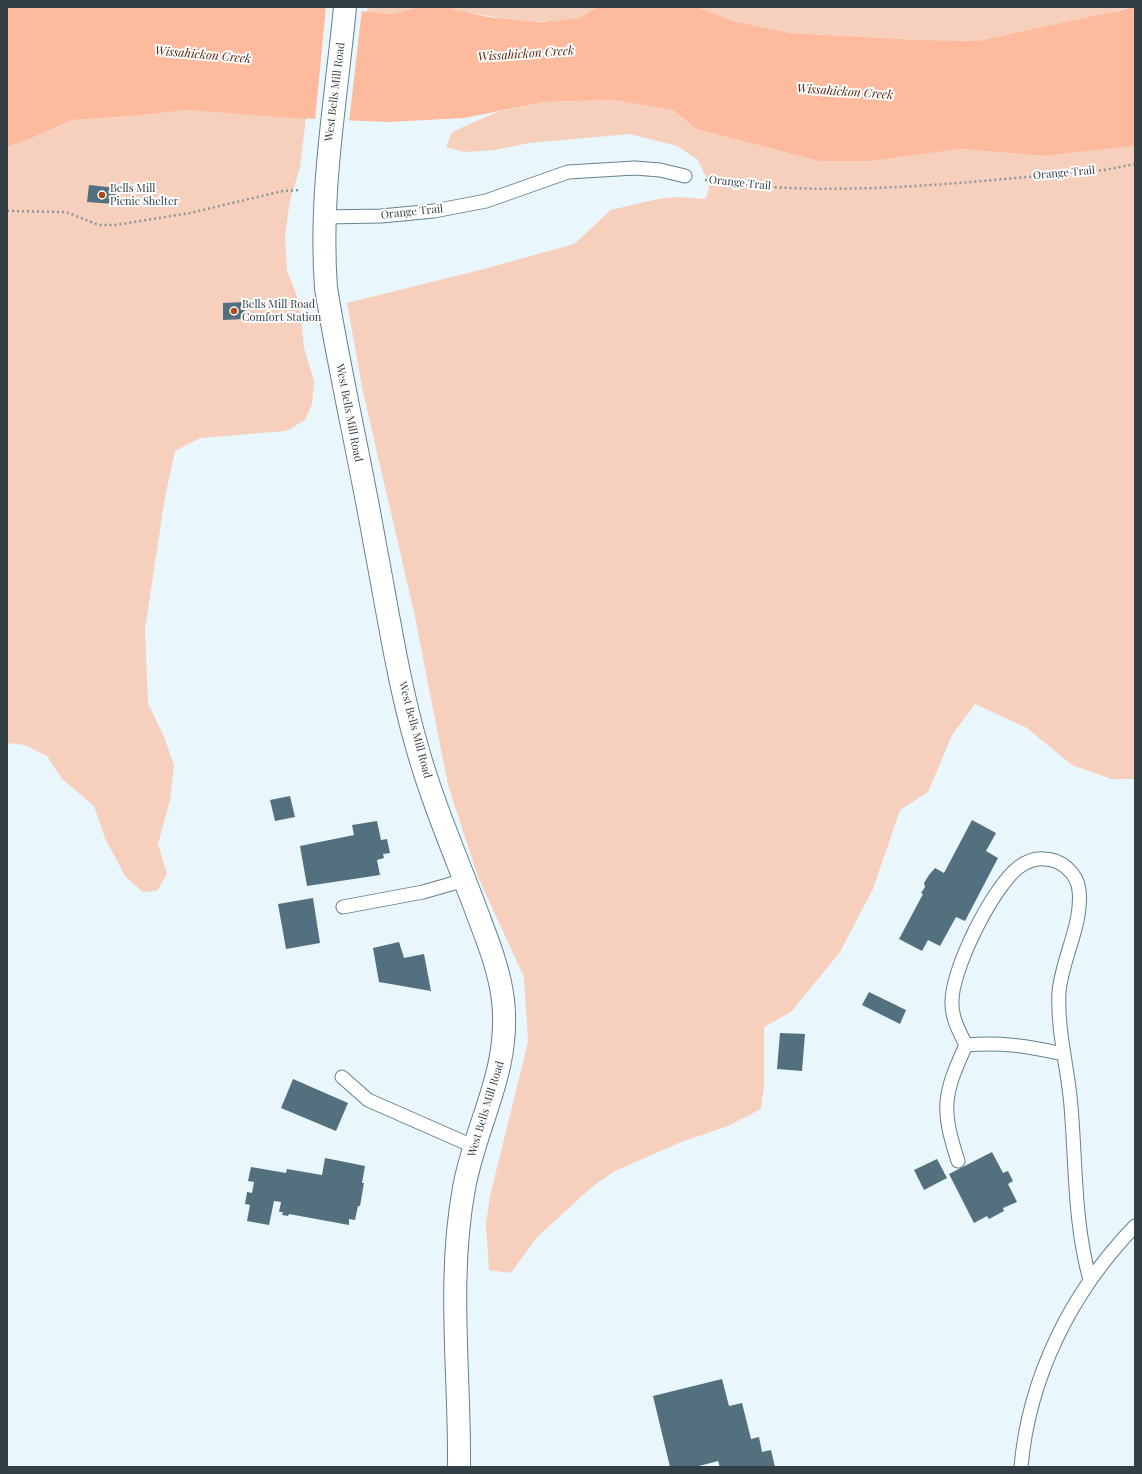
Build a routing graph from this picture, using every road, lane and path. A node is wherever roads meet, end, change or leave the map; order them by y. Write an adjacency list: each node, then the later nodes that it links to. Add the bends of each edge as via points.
1 (345, 7): 6 (street, West Bells Mill Road, via 326,168)
2 (1135, 164): 3 (path, Orange Trail, via 1104,170 832,189 771,187)
3 (685, 176): 6 (lane, Orange Trail, via 635,168 568,172 486,201 434,211)
4 (308, 189): 5 (path, via 283,191 190,213 115,225 99,225 66,212)
5 (7, 211)
6 (325, 217): 7 (street, West Bells Mill Road, via 326,288 394,646 417,749)
7 (464, 880): 8 (lane, via 423,892); 12 (street, West Bells Mill Road, via 495,961 504,1018 504,1039 498,1075)
8 (343, 907)
9 (966, 1046): 10 (lane, via 1016,1044); 10 (lane, via 956,1025 952,1005 952,990 960,964 993,898 1006,880 1024,864 1044,858 1067,868 1078,888 1076,922 1059,992); 13 (lane, via 955,1069 946,1100 946,1115)
10 (1063, 1054): 15 (lane, via 1071,1106 1080,1237)
11 (342, 1077): 12 (lane, via 368,1100)
12 (475, 1147): 16 (street, West Bells Mill Road, via 464,1188 457,1254)
13 (958, 1161)
14 (1135, 1226): 15 (lane, via 1115,1246)
15 (1090, 1280): 17 (lane, via 1065,1321 1040,1377 1030,1411)
16 (459, 1467)
17 (1021, 1467)

